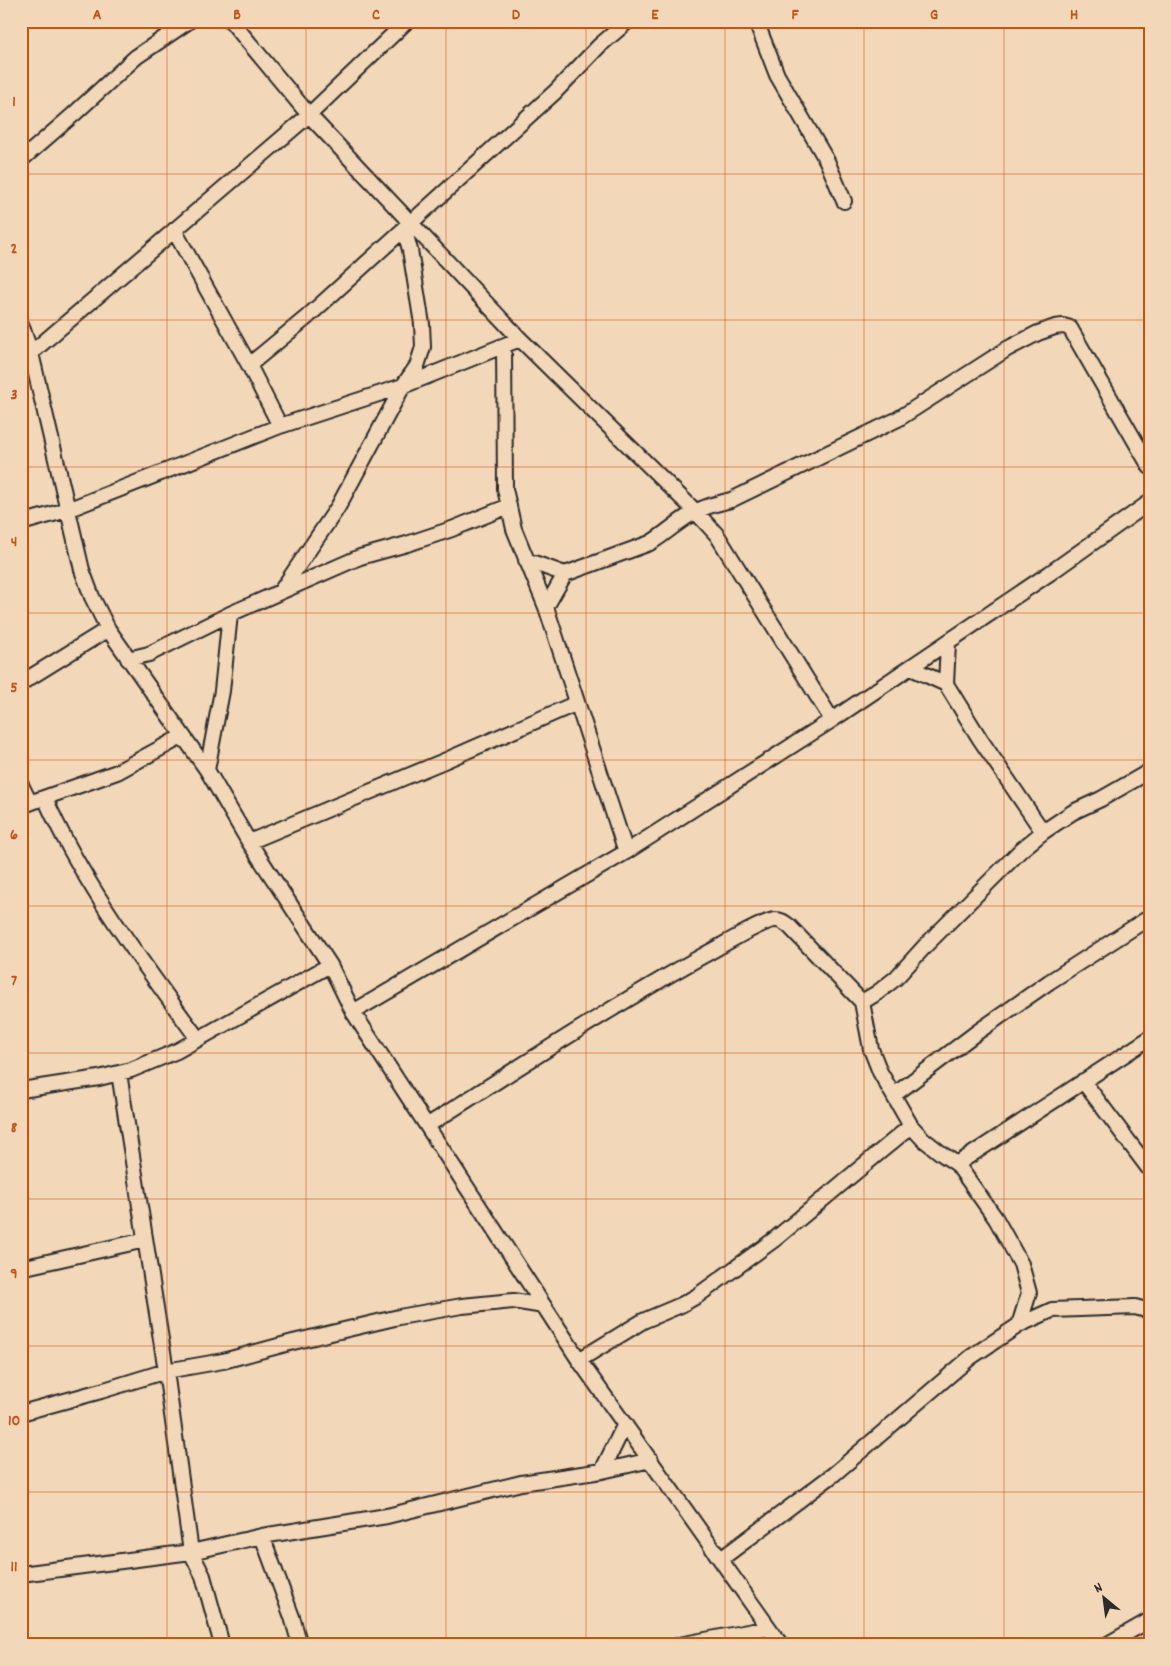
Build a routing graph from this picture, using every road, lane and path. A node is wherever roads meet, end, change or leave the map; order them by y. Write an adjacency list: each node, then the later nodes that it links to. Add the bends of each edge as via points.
1 (189, 21): 7 (street, via 136,57)
2 (231, 21): 6 (street)
3 (407, 21): 6 (street)
4 (628, 21): 9 (street, via 599,46 556,92)
5 (756, 21): 8 (street, via 777,74 827,161)
6 (309, 114): 9 (street); 10 (street)
7 (21, 160)
8 (844, 201)
9 (407, 226): 12 (street); 15 (street); 16 (street, via 423,347 417,366)
10 (174, 230): 14 (street); 15 (street)
11 (21, 324): 14 (street)
12 (520, 339): 13 (street); 22 (street)
13 (504, 346): 16 (street); 20 (street, via 504,459)
14 (31, 353): 21 (street)
15 (249, 365): 17 (street)
16 (403, 386): 17 (street); 26 (street, via 338,507)
17 (280, 426): 21 (street)
18 (1150, 467): 22 (street, via 1070,328 1056,326 1007,349 898,419 731,500)
19 (1150, 502): 30 (street)
20 (509, 506): 24 (street); 26 (street, via 452,529 360,557)
21 (67, 510): 23 (street); 29 (street, via 82,570)
22 (695, 512): 25 (street, via 650,543); 36 (street, via 717,535)
23 (21, 523)
24 (526, 560): 25 (street); 27 (street)
25 (565, 574): 27 (street)
26 (281, 591): 28 (street)
27 (546, 607): 35 (street)
28 (230, 614): 31 (street, via 148,654); 38 (street, via 222,691)
29 (108, 629): 31 (street); 33 (street)
30 (948, 643): 32 (street); 34 (street)
31 (128, 660): 37 (street)
32 (911, 668): 34 (street); 36 (street)
33 (21, 683)
34 (946, 684): 43 (street)
35 (577, 703): 44 (street); 45 (street)
36 (832, 720): 45 (street)
37 (183, 736): 38 (street); 41 (street, via 117,772)
38 (207, 770): 44 (street)
39 (1150, 771): 43 (street, via 1073,812)
40 (21, 785): 42 (street)
41 (45, 798): 42 (street); 51 (street, via 82,869)
42 (26, 804)
43 (1043, 832): 48 (street, via 1021,850 896,978)
44 (249, 842): 47 (street)
45 (626, 852): 49 (street)
46 (1150, 917): 55 (street, via 984,1027)
47 (330, 965): 49 (street); 51 (street)
48 (862, 1002): 55 (street, via 871,1049); 56 (street, via 789,926 774,920 607,1011)
49 (353, 1012): 56 (street)
50 (1150, 1038): 53 (street)
51 (198, 1039): 52 (street, via 177,1052)
52 (119, 1073): 54 (street); 60 (street)
53 (1083, 1081): 58 (street); 59 (street)
54 (21, 1090)
55 (894, 1096): 57 (street)
56 (428, 1125): 62 (street)
57 (912, 1126): 58 (street, via 923,1139); 67 (street, via 775,1239 697,1296 643,1321)
58 (957, 1164): 66 (street, via 996,1219 1021,1264 1029,1293)
59 (1150, 1170)
60 (145, 1240): 61 (street); 68 (street)
61 (21, 1268)
62 (526, 1278): 63 (street); 64 (street)
63 (514, 1301): 64 (street); 68 (street, via 399,1317 224,1361)
64 (544, 1306): 67 (street)
65 (1150, 1311): 66 (street, via 1135,1307 1052,1310)
66 (1019, 1325): 75 (street, via 971,1357 834,1474)
67 (579, 1360): 70 (street)
68 (166, 1371): 69 (street); 74 (street)
69 (21, 1412)
70 (625, 1424): 71 (street); 72 (street)
71 (651, 1460): 72 (street); 75 (street)
72 (602, 1471): 73 (street, via 521,1483 387,1516)
73 (262, 1536): 74 (street); 80 (street)
74 (191, 1552): 76 (street); 79 (street, via 203,1576)
75 (721, 1559): 78 (street)
76 (21, 1574)
77 (1150, 1620): 83 (street)
78 (769, 1628): 81 (street); 82 (street)
79 (222, 1645)
80 (300, 1645)
81 (680, 1645)
82 (781, 1645)
83 (1106, 1645)

